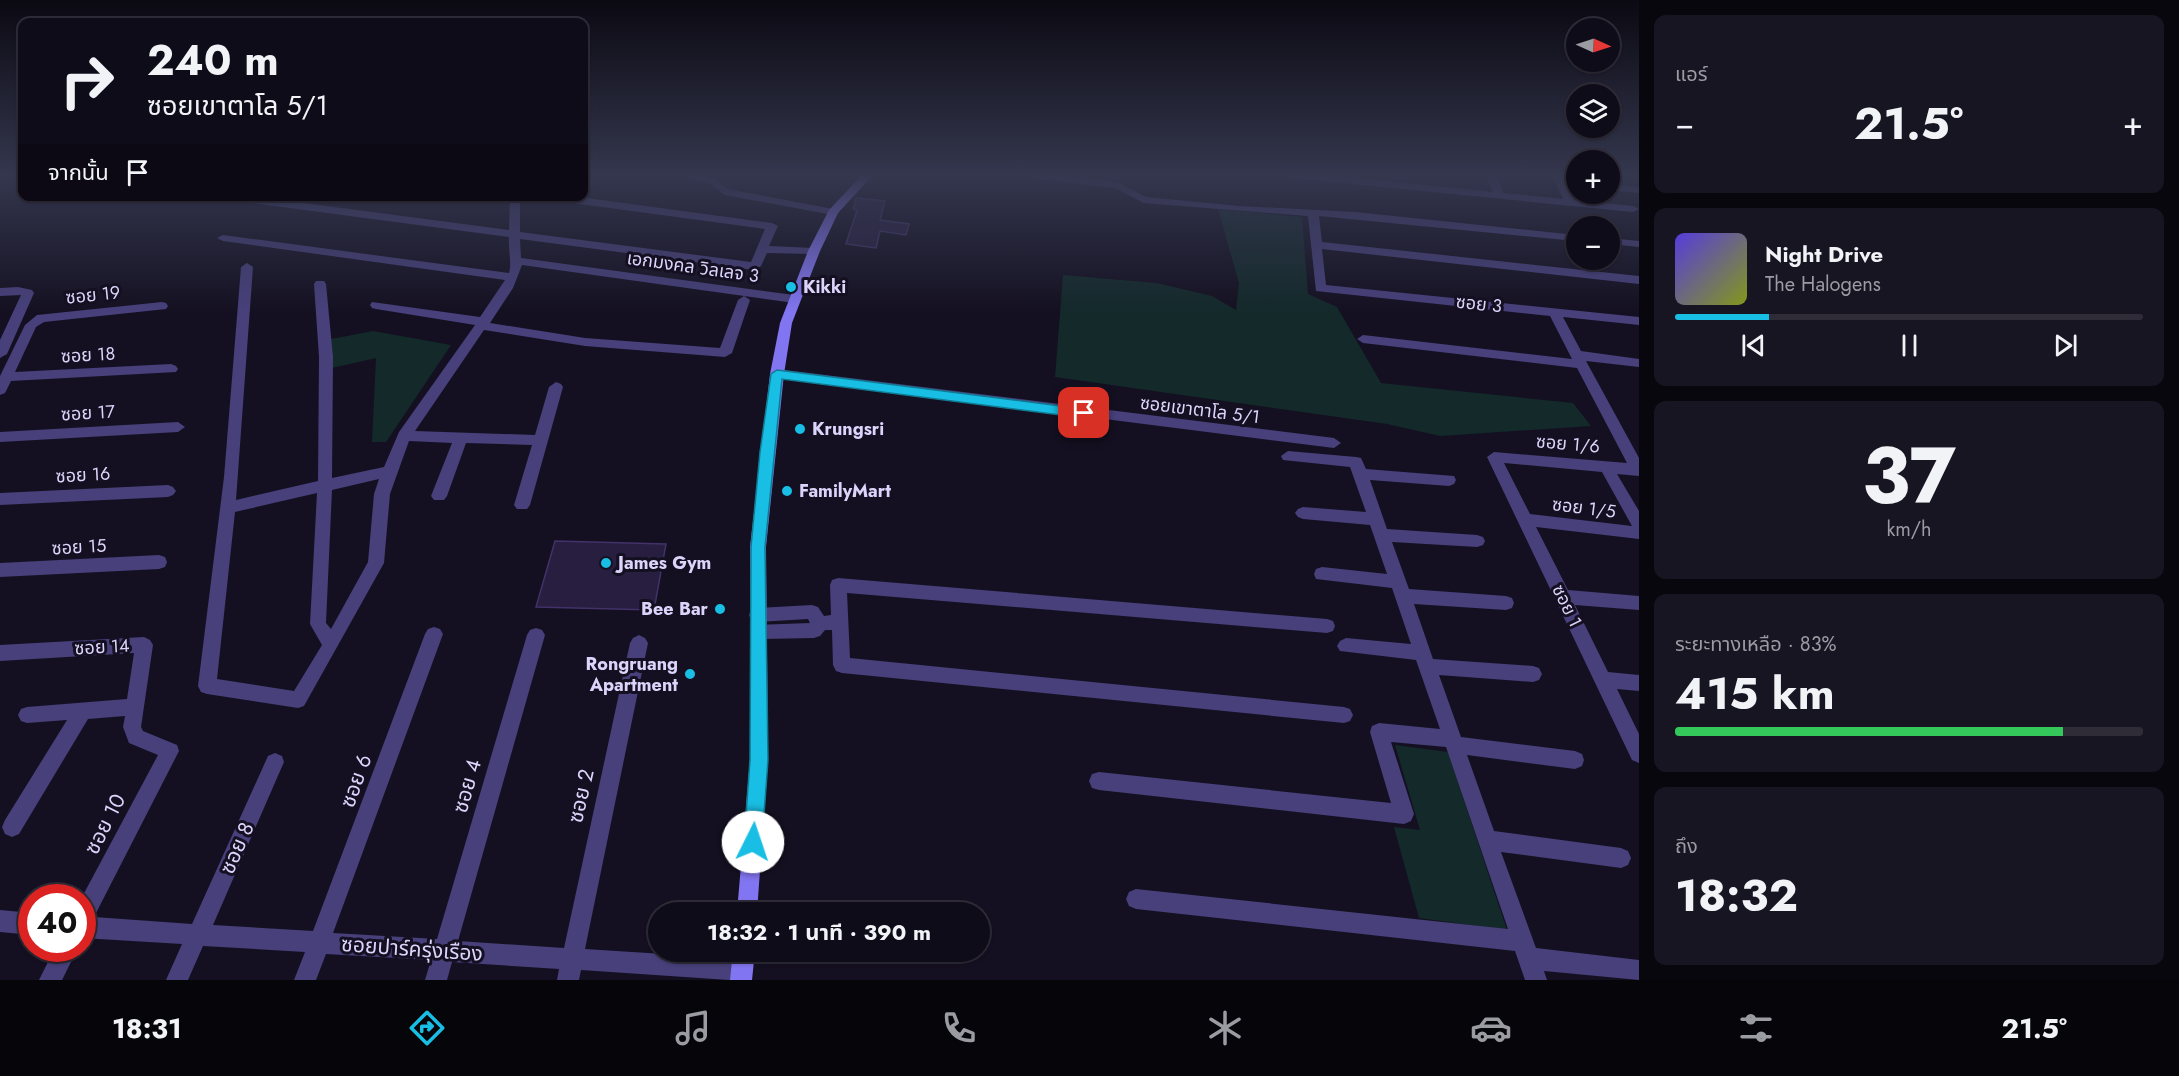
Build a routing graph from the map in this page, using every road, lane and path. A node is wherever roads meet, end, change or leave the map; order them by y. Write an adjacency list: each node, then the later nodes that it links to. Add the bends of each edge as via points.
1 (406, 221): 7 (street)
2 (514, 221): 7 (street)
3 (732, 221): 13 (street, via 772,226)
4 (829, 221): 14 (street)
5 (1314, 221): 12 (street)
6 (1401, 221): 8 (street)
7 (513, 235): 13 (street, via 755,266); 16 (street)
8 (1566, 237)
9 (223, 238): 16 (street)
10 (1620, 242): 11 (street)
11 (1639, 243)
12 (1316, 245): 17 (street); 24 (street, ซอย 3, via 1320,288)
13 (763, 249): 14 (street, via 787,251 792,256)
14 (812, 255): 21 (street)
15 (247, 267): 53 (street)
16 (515, 269): 20 (street, เอกมงคล วิลเลจ 3); 21 (street, เอกมงคล วิลเลจ 3); 26 (street)
17 (1639, 280)
18 (320, 284): 48 (street, via 326,357)
19 (0, 292): 28 (street, via 28,293)
20 (744, 300): 21 (street, เอกมงคล วิลเลจ 3); 26 (street, via 725,353 585,342)
21 (793, 303): 32 (street)
22 (376, 305): 26 (street)
23 (162, 306): 33 (street, ซอย 19, via 41,318 31,325)
24 (1554, 312): 25 (street, ซอย 3); 29 (street)
25 (1639, 321)
26 (483, 324): 36 (street)
27 (1363, 339): 29 (street)
28 (0, 354)
29 (1579, 360): 30 (street); 44 (street)
30 (1639, 363)
31 (171, 369): 33 (street, ซอย 18)
32 (777, 374): 40 (street, ซอยเขาตาโล 5/1); 69 (street, via 759,538)
33 (3, 383)
34 (556, 387): 39 (street)
35 (178, 427): 37 (street, ซอย 17)
36 (404, 436): 38 (street); 45 (street)
37 (0, 437)
38 (461, 437): 39 (street); 50 (street)
39 (541, 440): 52 (street)
40 (1334, 443)
41 (1288, 456): 46 (street, via 1356,462)
42 (1494, 457): 43 (street, ซอย 1/6); 56 (street, ซอย 1)
43 (1606, 467): 44 (street, ซอย 1/6); 57 (street)
44 (1638, 470)
45 (389, 471): 48 (street); 74 (street, via 382,494 376,563)
46 (1359, 474): 47 (street); 55 (street)
47 (1449, 480)
48 (325, 484): 53 (street); 74 (street, via 318,624)
49 (168, 491): 51 (street, ซอย 16)
50 (439, 496)
51 (0, 499)
52 (522, 505)
53 (230, 507): 74 (street, via 207,686 298,700)
54 (1303, 513): 55 (street)
55 (1375, 519): 59 (street)
56 (1525, 520): 58 (street, ซอย 1/5); 65 (street, ซอย 1)
57 (1639, 525)
58 (1639, 534)
59 (1381, 535): 60 (street); 64 (street)
60 (1477, 541)
61 (159, 562): 62 (street, ซอย 15)
62 (0, 570)
63 (1322, 574): 64 (street)
64 (1400, 589): 66 (street); 77 (street)
65 (1563, 597): 67 (street); 79 (street, ซอย 1)
66 (1506, 603)
67 (1639, 603)
68 (839, 622): 69 (street, via 820,622 814,631); 70 (street, via 838,585); 84 (street, via 842,665)
69 (757, 623): 96 (street, via 759,760)
70 (1327, 626)
71 (434, 634): 101 (street, ซอย 6)
72 (536, 635): 102 (street, ซอย 4)
73 (639, 643): 106 (street, ซอย 2)
74 (331, 645)
75 (1346, 646): 77 (street)
76 (0, 653): 81 (street, ซอย 14, via 144,645)
77 (1424, 659): 78 (street); 85 (street)
78 (1533, 674)
79 (1603, 680): 80 (street); 87 (street, ซอย 1)
80 (1639, 683)
81 (134, 707): 82 (street); 86 (street, ซอย 14, via 132,727 136,737)
82 (82, 712): 83 (street); 91 (street)
83 (27, 715)
84 (1344, 715)
85 (1453, 742): 88 (street); 90 (street, via 1379,732 1404,814); 92 (street)
86 (170, 752): 94 (street, ซอย 10)
87 (1639, 754)
88 (1575, 760)
89 (276, 762): 100 (street, ซอย 8)
90 (1099, 781)
91 (12, 827)
92 (1488, 840): 93 (street); 103 (street)
93 (1621, 858)
94 (96, 892)
95 (1136, 899): 103 (street)
96 (748, 902)
97 (0, 921): 98 (street)
98 (18, 923)
99 (96, 928): 100 (street, ซอยปาร์ครุ่งเรือง)
100 (199, 935): 101 (street, ซอยปาร์ครุ่งเรือง); 109 (street, ซอย 8)
101 (320, 942): 102 (street, ซอยปาร์ครุ่งเรือง); 110 (street, ซอย 6)
102 (445, 950): 106 (street, ซอยปาร์ครุ่งเรือง); 111 (street)
103 (1526, 950): 107 (street); 112 (street)
104 (60, 962): 108 (street)
105 (742, 967): 106 (street, ซอยปาร์ครุ่งเรือง)
106 (570, 969)
107 (1639, 971)
108 (50, 980)
109 (177, 980)
110 (305, 980)
111 (436, 980)
112 (1536, 980)

